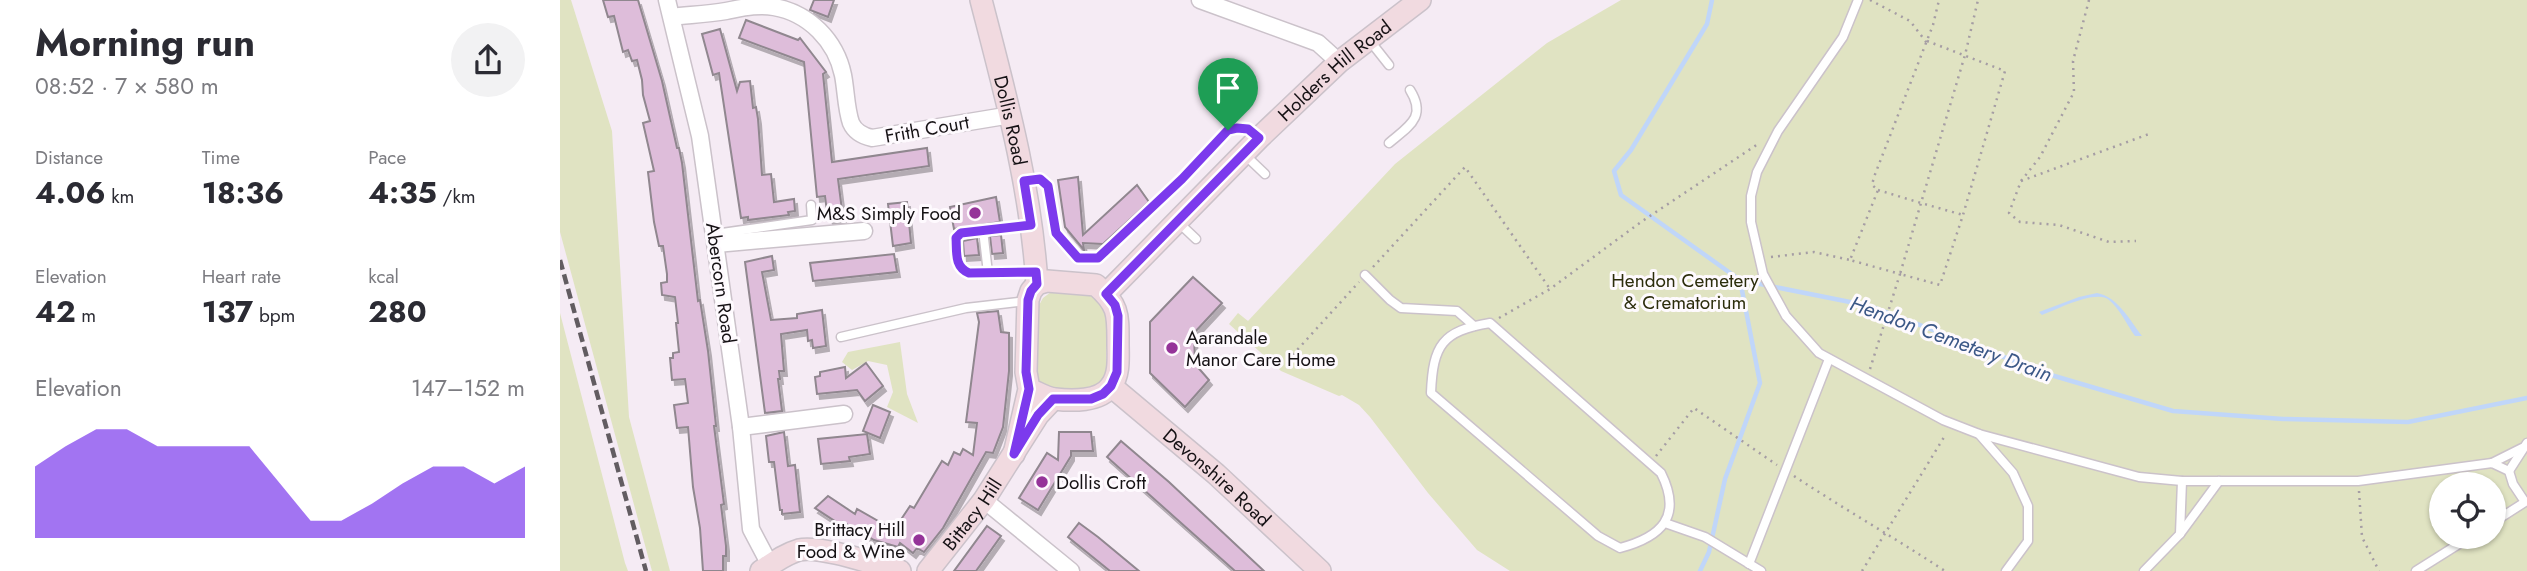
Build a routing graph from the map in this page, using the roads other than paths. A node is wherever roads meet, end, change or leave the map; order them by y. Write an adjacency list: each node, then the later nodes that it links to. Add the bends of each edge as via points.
1 (667, 0): 6 (street, Abercorn Road)
2 (981, 0): 11 (main road, Dollis Road)
3 (1199, 0): 8 (street, via 1318,43)
4 (1420, 0): 7 (main road, Holders Hill Road)
5 (1858, 0): 30 (lane, via 1843,37 1778,131 1757,172 1751,196 1751,222 1763,274 1786,316)
6 (671, 17): 11 (street, Frith Court, via 748,6 786,10 808,21 834,49 851,123 866,137); 22 (street, Abercorn Road, via 700,136)
7 (1368, 38): 8 (main road, Holders Hill Road); 9 (lane)
8 (1339, 62): 12 (main road, Holders Hill Road)
9 (1389, 65)
10 (1410, 90): 13 (lane, via 1418,113)
11 (1011, 115): 16 (main road, Dollis Road)
12 (1259, 138): 14 (main road, Holders Hill Road); 16 (lane, via 1248,129 1228,130 1094,259 1078,258 1056,233 1048,186 1040,179)
13 (1389, 143)
14 (1244, 154): 15 (lane); 18 (main road, Holders Hill Road)
15 (1265, 174)
16 (1024, 181): 19 (main road, Dollis Road)
17 (811, 205): 22 (lane, via 812,220)
18 (1178, 222): 23 (lane); 27 (main road, Holders Hill Road)
19 (1031, 225): 20 (lane); 26 (main road, Dollis Road)
20 (984, 230): 24 (lane); 24 (lane, via 956,238 958,264 969,273)
21 (864, 231): 22 (street)
22 (716, 239): 35 (street, Abercorn Road)
23 (1196, 239)
24 (988, 273): 26 (lane)
25 (1365, 275): 28 (lane, via 1401,308 1457,311)
26 (1034, 285): 27 (main road, via 1047,281 1088,284); 29 (lane, via 965,308); 32 (main road, via 1026,372)
27 (1106, 294): 31 (main road, via 1118,316 1117,372)
28 (1474, 326): 46 (lane, via 1490,323 1661,473 1669,488); 46 (lane, via 1454,332 1444,341 1432,368 1431,393 1598,536 1620,548 1643,542)
29 (841, 337)
30 (1829, 359): 36 (lane); 49 (lane)
31 (1111, 386): 33 (main road, via 1091,399); 54 (main road, Devonshire Road, via 1216,474)
32 (1029, 389): 33 (main road); 38 (main road, Bittacy Hill)
33 (1053, 399): 38 (main road, Bittacy Hill)
34 (844, 414): 35 (street)
35 (741, 427): 50 (street, Abercorn Road, via 751,529)
36 (1979, 434): 41 (lane, via 2139,477); 56 (lane, via 2013,473 2028,506 2028,541)
37 (2524, 446): 39 (lane); 40 (lane)
38 (1014, 454): 43 (main road, Bittacy Hill)
39 (2491, 463): 40 (lane); 42 (lane, via 2358,481)
40 (2509, 471): 44 (lane)
41 (2182, 481): 42 (lane); 47 (lane)
42 (2219, 481): 47 (lane)
43 (984, 500): 52 (main road, Bittacy Hill); 53 (street)
44 (2526, 503): 45 (lane)
45 (2506, 515)
46 (1665, 523): 49 (lane, via 1705,537)
47 (2180, 534): 57 (lane)
48 (2451, 549): 58 (lane)
49 (1749, 564): 55 (lane)
50 (766, 568): 51 (main road, via 802,549)
51 (900, 571)
52 (928, 571)
53 (1071, 571)
54 (1320, 571)
55 (1761, 571)
56 (2006, 571)
57 (2144, 571)
58 (2416, 571)

